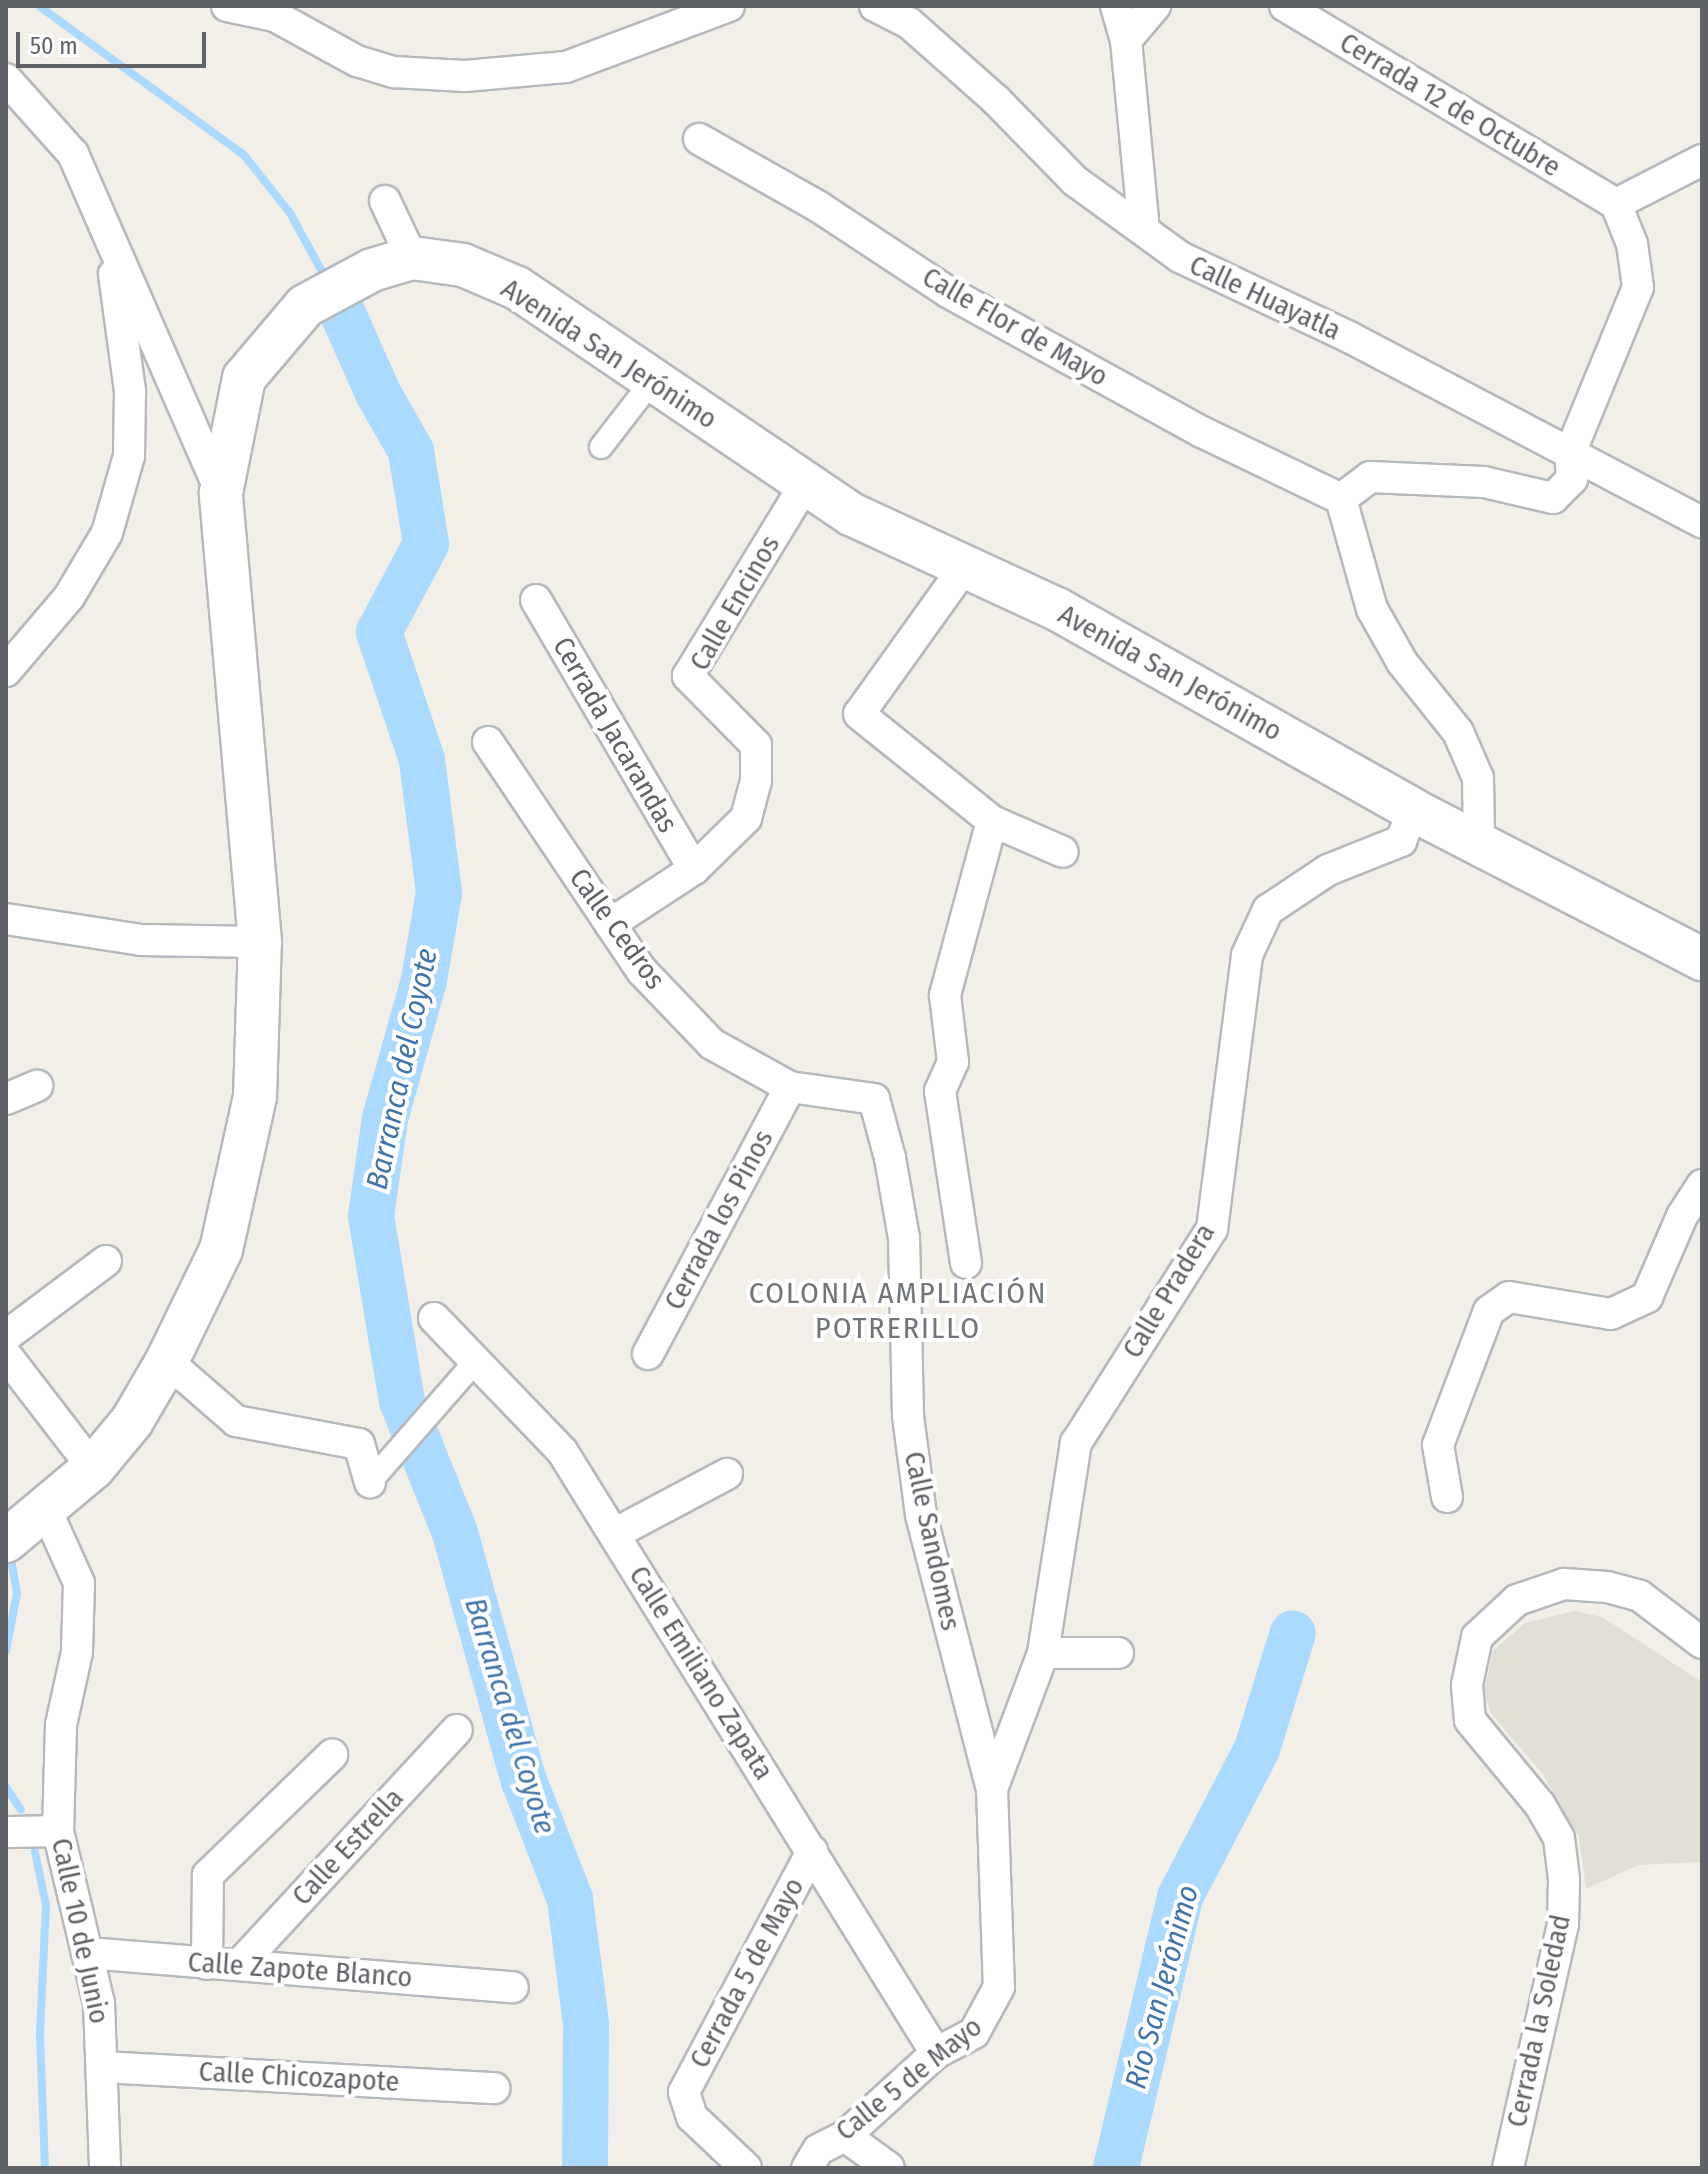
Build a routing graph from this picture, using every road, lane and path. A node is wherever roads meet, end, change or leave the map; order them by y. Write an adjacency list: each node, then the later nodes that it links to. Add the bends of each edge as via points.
1 (227, 6): 2 (street, via 275,16 357,61 394,72 465,76 566,67)
2 (729, 6)
3 (875, 6): 13 (street, Calle Huayatla, via 909,23 996,100 1075,181)
4 (1116, 6): 7 (street)
5 (1155, 6): 7 (street)
6 (1285, 6): 12 (street, Cerrada 12 de Octubre)
7 (1126, 40): 13 (street)
8 (6, 79): 14 (street, via 73,154)
9 (699, 139): 21 (street, Calle Flor de Mayo, via 819,207 948,292 1202,432)
10 (1702, 160): 12 (street)
11 (385, 201): 15 (street)
12 (1616, 204): 18 (street, via 1632,244 1638,287)
13 (1144, 230): 18 (street, Calle Huayatla, via 1234,286 1349,337)
14 (111, 248): 20 (street); 25 (street, via 130,391 129,456 107,533 69,597)
15 (412, 258): 16 (main road, Avenida San Jerónimo, via 463,265 517,288); 20 (main road, Avenida San Jerónimo, via 337,287 305,306 278,332 244,378)
16 (652, 381): 17 (street); 19 (main road, Avenida San Jerónimo)
17 (601, 447)
18 (1570, 453): 21 (street, via 1572,479 1553,498 1484,482 1370,477); 22 (street, Calle Huayatla)
19 (806, 483): 23 (main road, Avenida San Jerónimo, via 851,514); 31 (street, Calle Encinos, via 688,676 756,745 756,780 746,818)
20 (221, 493): 34 (main road, Avenida San Jerónimo)
21 (1341, 499): 29 (street, via 1372,609 1402,662 1458,732 1478,778)
22 (1701, 522)
23 (963, 569): 27 (main road, Avenida San Jerónimo, via 1057,609); 28 (street, via 859,714)
24 (536, 600): 31 (street, Cerrada Jacarandas)
25 (6, 671)
26 (488, 742): 33 (street, Calle Cedros)
27 (1413, 810): 29 (main road, Avenida San Jerónimo); 57 (street, Calle Pradera, via 1401,841 1328,870 1268,910 1247,955 1212,1229 1076,1443)
28 (992, 821): 30 (street); 42 (street, via 945,995 953,1062 940,1091)
29 (1479, 842): 35 (main road, Avenida San Jerónimo)
30 (1063, 852)
31 (694, 869): 33 (street, Calle Encinos)
32 (6, 919): 34 (street, via 141,940)
33 (610, 924): 37 (street, Calle Cedros, via 642,971 712,1044)
34 (260, 942): 47 (main road, Avenida San Jerónimo, via 260,1043 246,1149 221,1250)
35 (1702, 959)
36 (37, 1086): 38 (street)
37 (790, 1087): 39 (street, Calle Cedros); 45 (street, Cerrada los Pinos)
38 (6, 1099)
39 (874, 1099): 61 (street, Calle Sandomes, via 904,1238 908,1416 921,1515)
40 (1702, 1185): 52 (street, via 1682,1216 1647,1297 1611,1314 1509,1297 1489,1311 1438,1445)
41 (106, 1261): 44 (street)
42 (966, 1263)
43 (434, 1318): 48 (street, Calle Emiliano Zapata)
44 (6, 1336)
45 (648, 1354)
46 (6, 1355): 49 (street)
47 (167, 1361): 49 (main road, Avenida San Jerónimo, via 132,1421); 51 (street, via 236,1421 359,1444)
48 (473, 1365): 51 (street); 54 (street, Calle Emiliano Zapata, via 562,1451)
49 (93, 1468): 53 (main road, Avenida San Jerónimo)
50 (727, 1474): 54 (street)
51 (375, 1478)
52 (1447, 1497)
53 (47, 1512): 55 (main road, Avenida San Jerónimo); 62 (street, Calle 10 de Junio, via 79,1583 77,1652 61,1725)
54 (614, 1534): 64 (street, Calle Emiliano Zapata)
55 (6, 1541)
56 (1702, 1643): 77 (street, Cerrada la Soledad, via 1640,1596 1564,1584 1517,1600 1477,1637 1467,1685 1470,1720 1540,1805 1559,1838 1564,1879 1563,1924)
57 (1043, 1653): 58 (street); 61 (street, Calle Pradera)
58 (1118, 1653)
59 (457, 1730): 67 (street, Calle Estrella)
60 (332, 1755): 66 (street, via 208,1875)
61 (992, 1789): 69 (street, Calle 5 de Mayo, via 999,1987 974,2033)
62 (58, 1831): 63 (street); 65 (street, Calle 10 de Junio)
63 (6, 1832)
64 (812, 1851): 69 (street, Calle Emiliano Zapata); 74 (street, Cerrada 5 de Mayo, via 684,2092 692,2117)
65 (87, 1953): 66 (street, Calle Zapote Blanco); 70 (street, Calle 10 de Junio, via 99,2003)
66 (207, 1964): 67 (street, Calle Zapote Blanco)
67 (240, 1964): 68 (street, Calle Zapote Blanco)
68 (513, 1987)
69 (936, 2053): 72 (street, Calle 5 de Mayo)
70 (103, 2067): 71 (street, Calle Chicozapote); 73 (street, Calle 10 de Junio)
71 (494, 2088)
72 (845, 2136): 75 (street, Calle 5 de Mayo, via 818,2150); 76 (street)
73 (105, 2168)
74 (746, 2168)
75 (807, 2168)
76 (889, 2168)
77 (1508, 2168)

